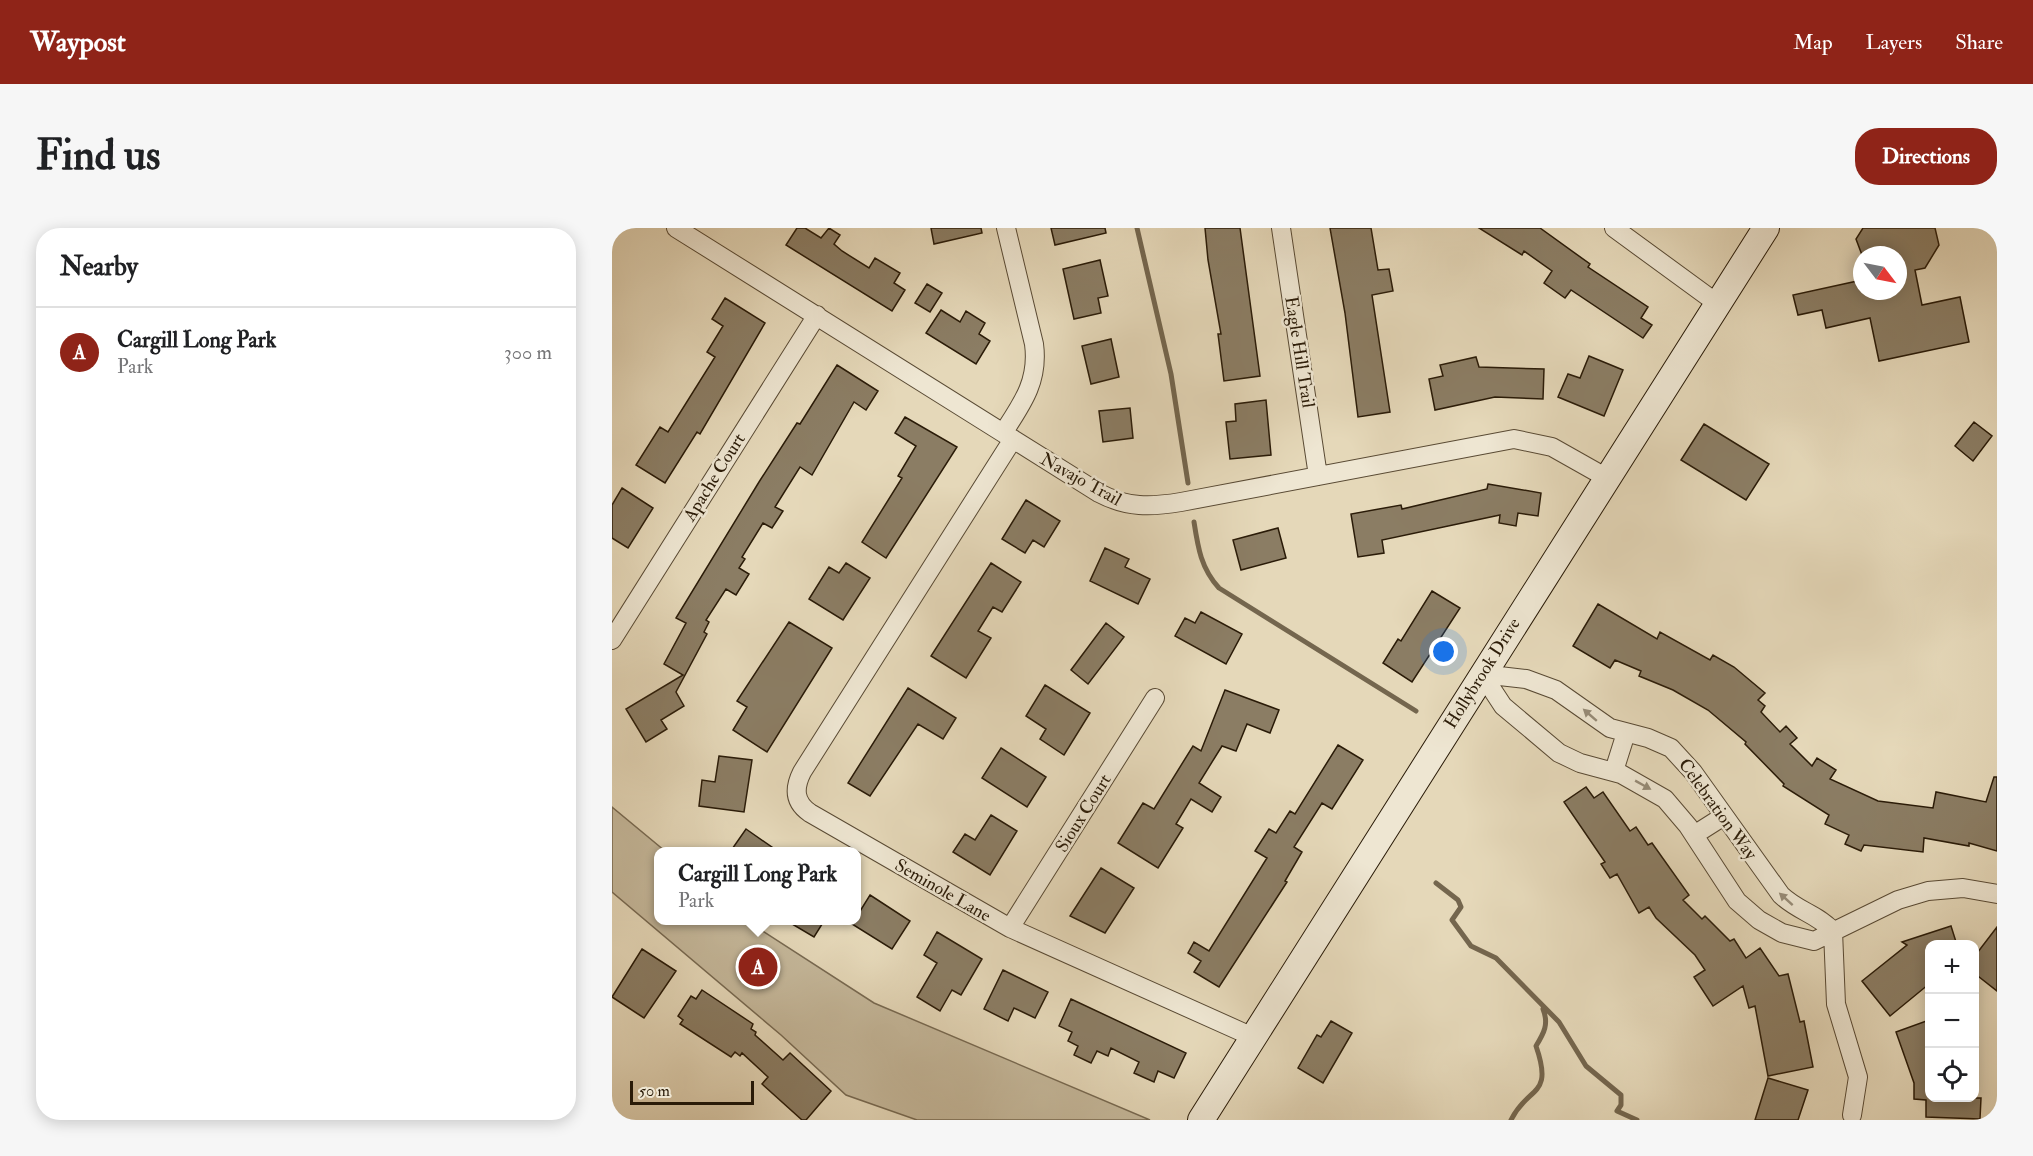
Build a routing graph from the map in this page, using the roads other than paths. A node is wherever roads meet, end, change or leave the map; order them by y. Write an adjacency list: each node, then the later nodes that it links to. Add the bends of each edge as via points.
1 (676, 228): 7 (street, Navajo Trail)
2 (1006, 228): 8 (street, Seminole Lane, via 1036,362 1028,394)
3 (1281, 228): 9 (street, Eagle Hill Trail)
4 (1614, 228): 6 (street)
5 (1766, 228): 6 (main road, Hollybrook Drive)
6 (1718, 304): 10 (main road, Hollybrook Drive)
7 (817, 315): 8 (street, Navajo Trail); 11 (street, Apache Court)
8 (1008, 436): 9 (street, Navajo Trail, via 1099,493 1131,506 1181,502); 19 (street, Seminole Lane, via 802,772 796,789 799,802 810,813)
9 (1318, 476): 10 (street, Navajo Trail, via 1514,439 1552,447)
10 (1607, 478): 12 (main road, Hollybrook Drive)
11 (612, 640)
12 (1482, 674): 14 (street, Celebration Way, one-way to 12, via 1597,722 1556,690 1526,679); 15 (street, Celebration Way, via 1503,706 1559,753); 21 (main road, Hollybrook Drive)
13 (1155, 698): 19 (street, Sioux Court)
14 (1626, 733): 15 (street); 16 (street, Celebration Way, via 1664,743 1678,754)
15 (1614, 771): 17 (street, Celebration Way, one-way to 17, via 1658,794)
16 (1724, 816): 17 (street); 20 (street, Celebration Way, one-way to 16, via 1820,917 1800,910 1780,895)
17 (1694, 835): 20 (street, Celebration Way, via 1732,894 1759,920 1806,940 1814,941)
18 (1997, 894): 20 (street, Celebration Way, via 1963,888 1917,893)
19 (1010, 928): 21 (street, Seminole Lane)
20 (1833, 931): 22 (street, via 1836,1004 1858,1077)
21 (1253, 1037): 23 (main road, Hollybrook Drive)
22 (1851, 1118)
23 (1201, 1120)

